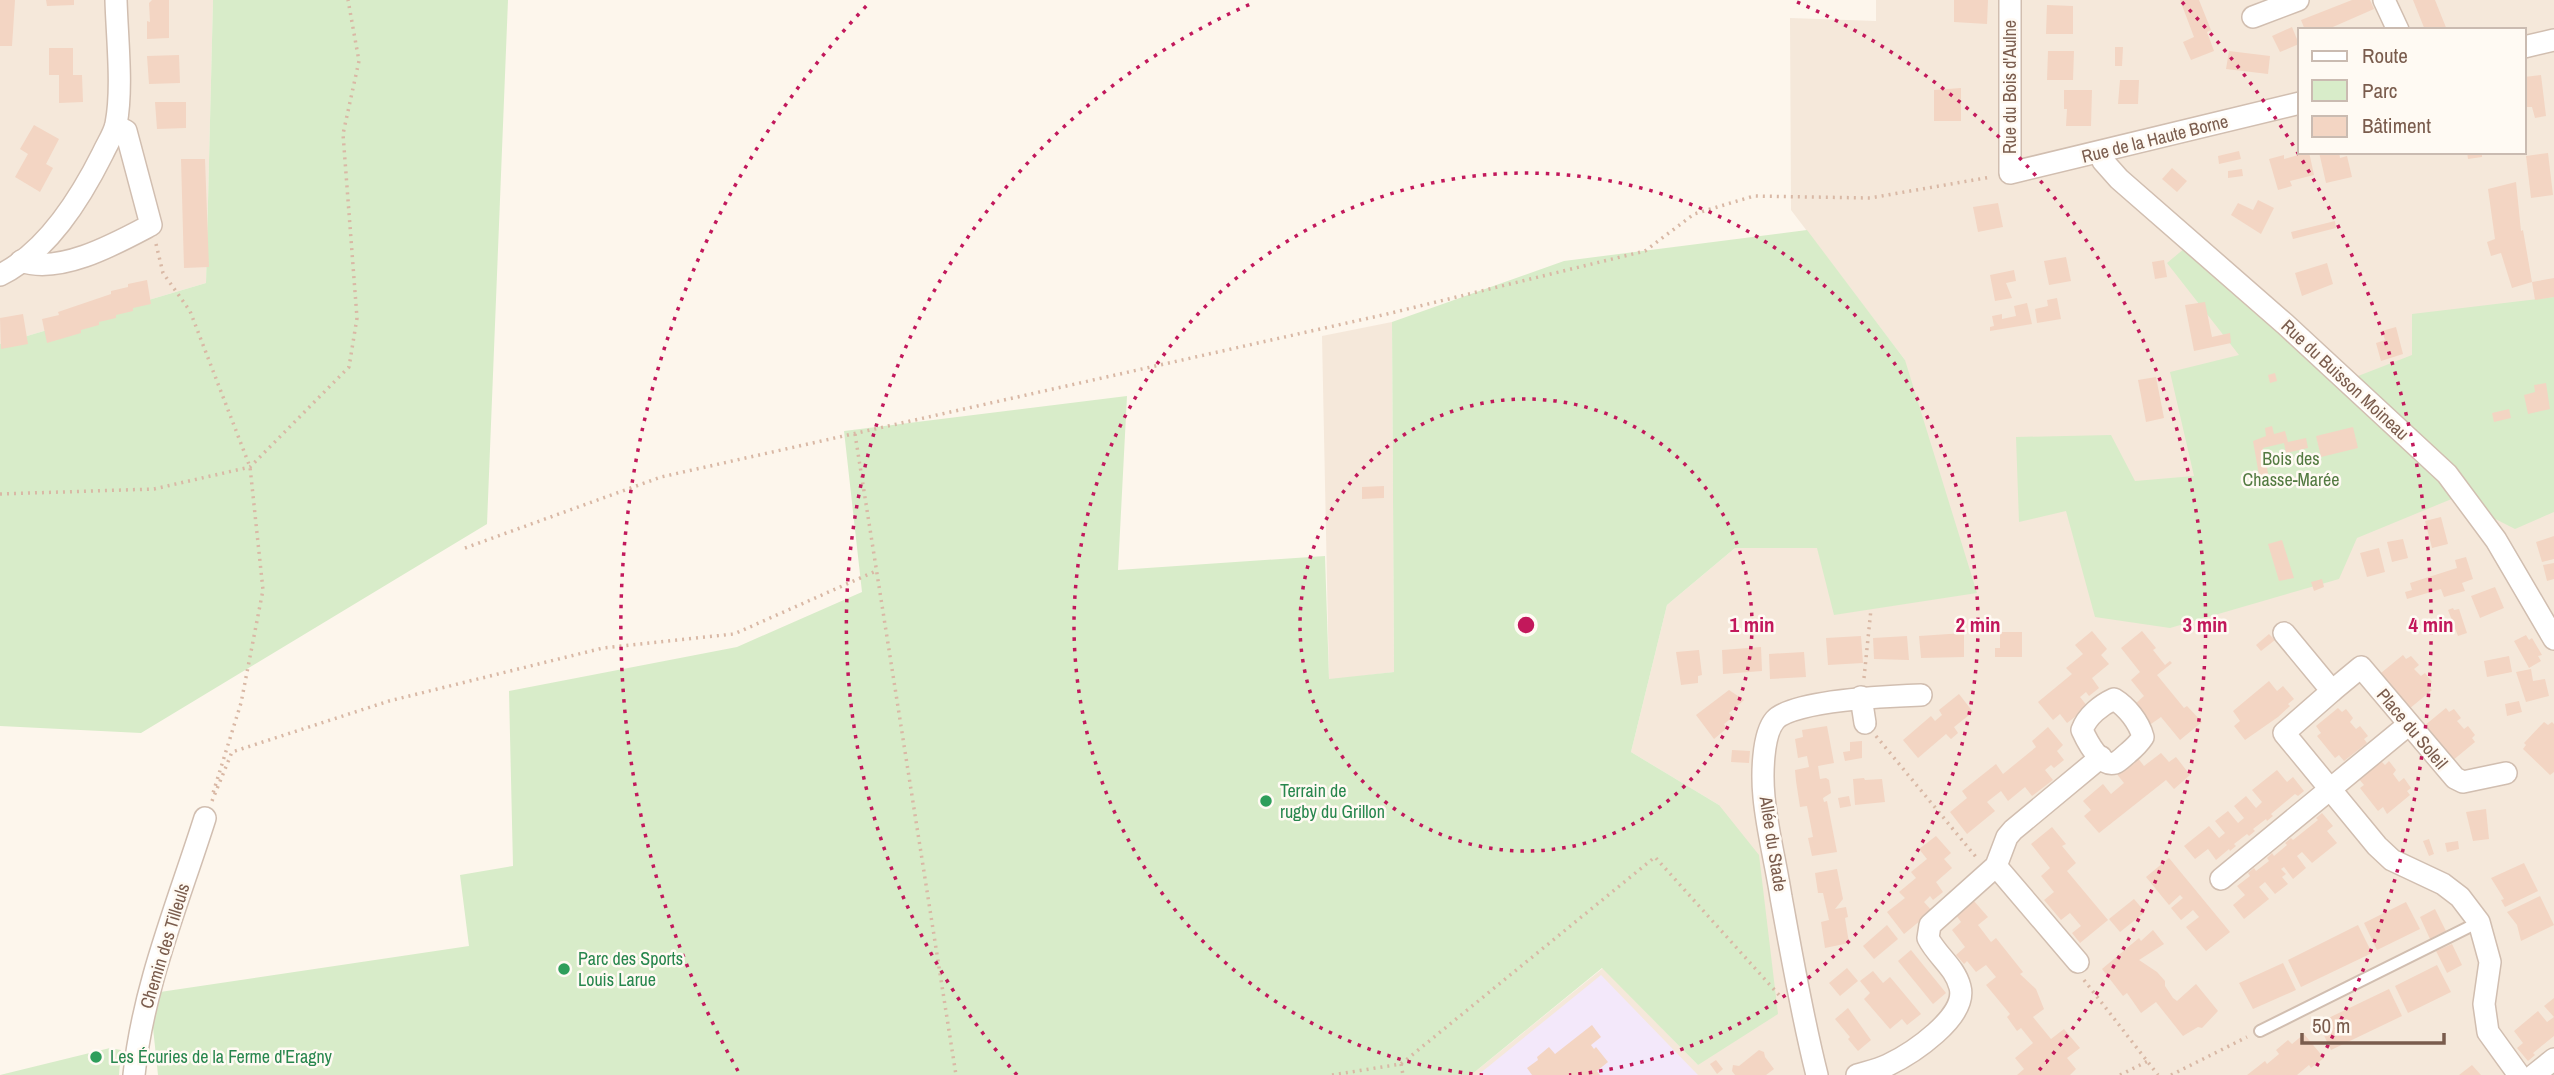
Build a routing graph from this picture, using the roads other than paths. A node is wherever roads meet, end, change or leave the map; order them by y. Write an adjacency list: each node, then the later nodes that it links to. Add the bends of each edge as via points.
1 (116, 0): 10 (street)
2 (2010, 0): 12 (street, Rue du Bois d'Aulne)
3 (2384, 0): 6 (street)
4 (2292, 1): 5 (street)
5 (2253, 17)
6 (2397, 28)
7 (2554, 40): 8 (street)
8 (2526, 47)
9 (2298, 104): 11 (street, Rue de la Haute Borne)
10 (116, 126): 13 (street, via 58,227); 13 (street, via 126,131 152,225 66,263 34,266)
11 (2100, 153): 12 (street, Rue de la Haute Borne); 16 (street, Rue du Buisson Moineau, via 2119,179 2447,474 2496,540)
12 (2010, 173)
13 (21, 261): 14 (street)
14 (0, 275)
15 (2284, 634): 17 (street)
16 (2554, 639)
17 (2332, 691): 21 (street, Place du Soleil, via 2361,667); 24 (street, via 2284,733)
18 (1921, 695): 19 (street, Allée du Stade)
19 (1861, 698): 20 (street); 33 (street, Allée du Stade, via 1777,717 1765,743 1763,795)
20 (1865, 723)
21 (2408, 725): 23 (street, Place du Soleil, via 2463,782); 24 (street)
22 (2101, 757): 26 (street, via 2013,830)
23 (2506, 773)
24 (2330, 788): 27 (street); 28 (street, via 2392,860 2443,884 2465,902)
25 (205, 818): 32 (street, Chemin des Tilleuls, via 145,1004)
26 (1992, 869): 29 (street); 34 (street, via 1927,931 1932,946 1956,975 1961,990 1957,1009 1904,1057)
27 (2221, 879)
28 (2479, 922): 30 (lane); 35 (street, via 2490,962 2484,1004 2488,1032)
29 (2078, 962)
30 (2260, 1031)
31 (2554, 1059): 36 (street)
32 (134, 1075)
33 (1816, 1075)
34 (1857, 1075)
35 (2519, 1075)
36 (2534, 1075)

